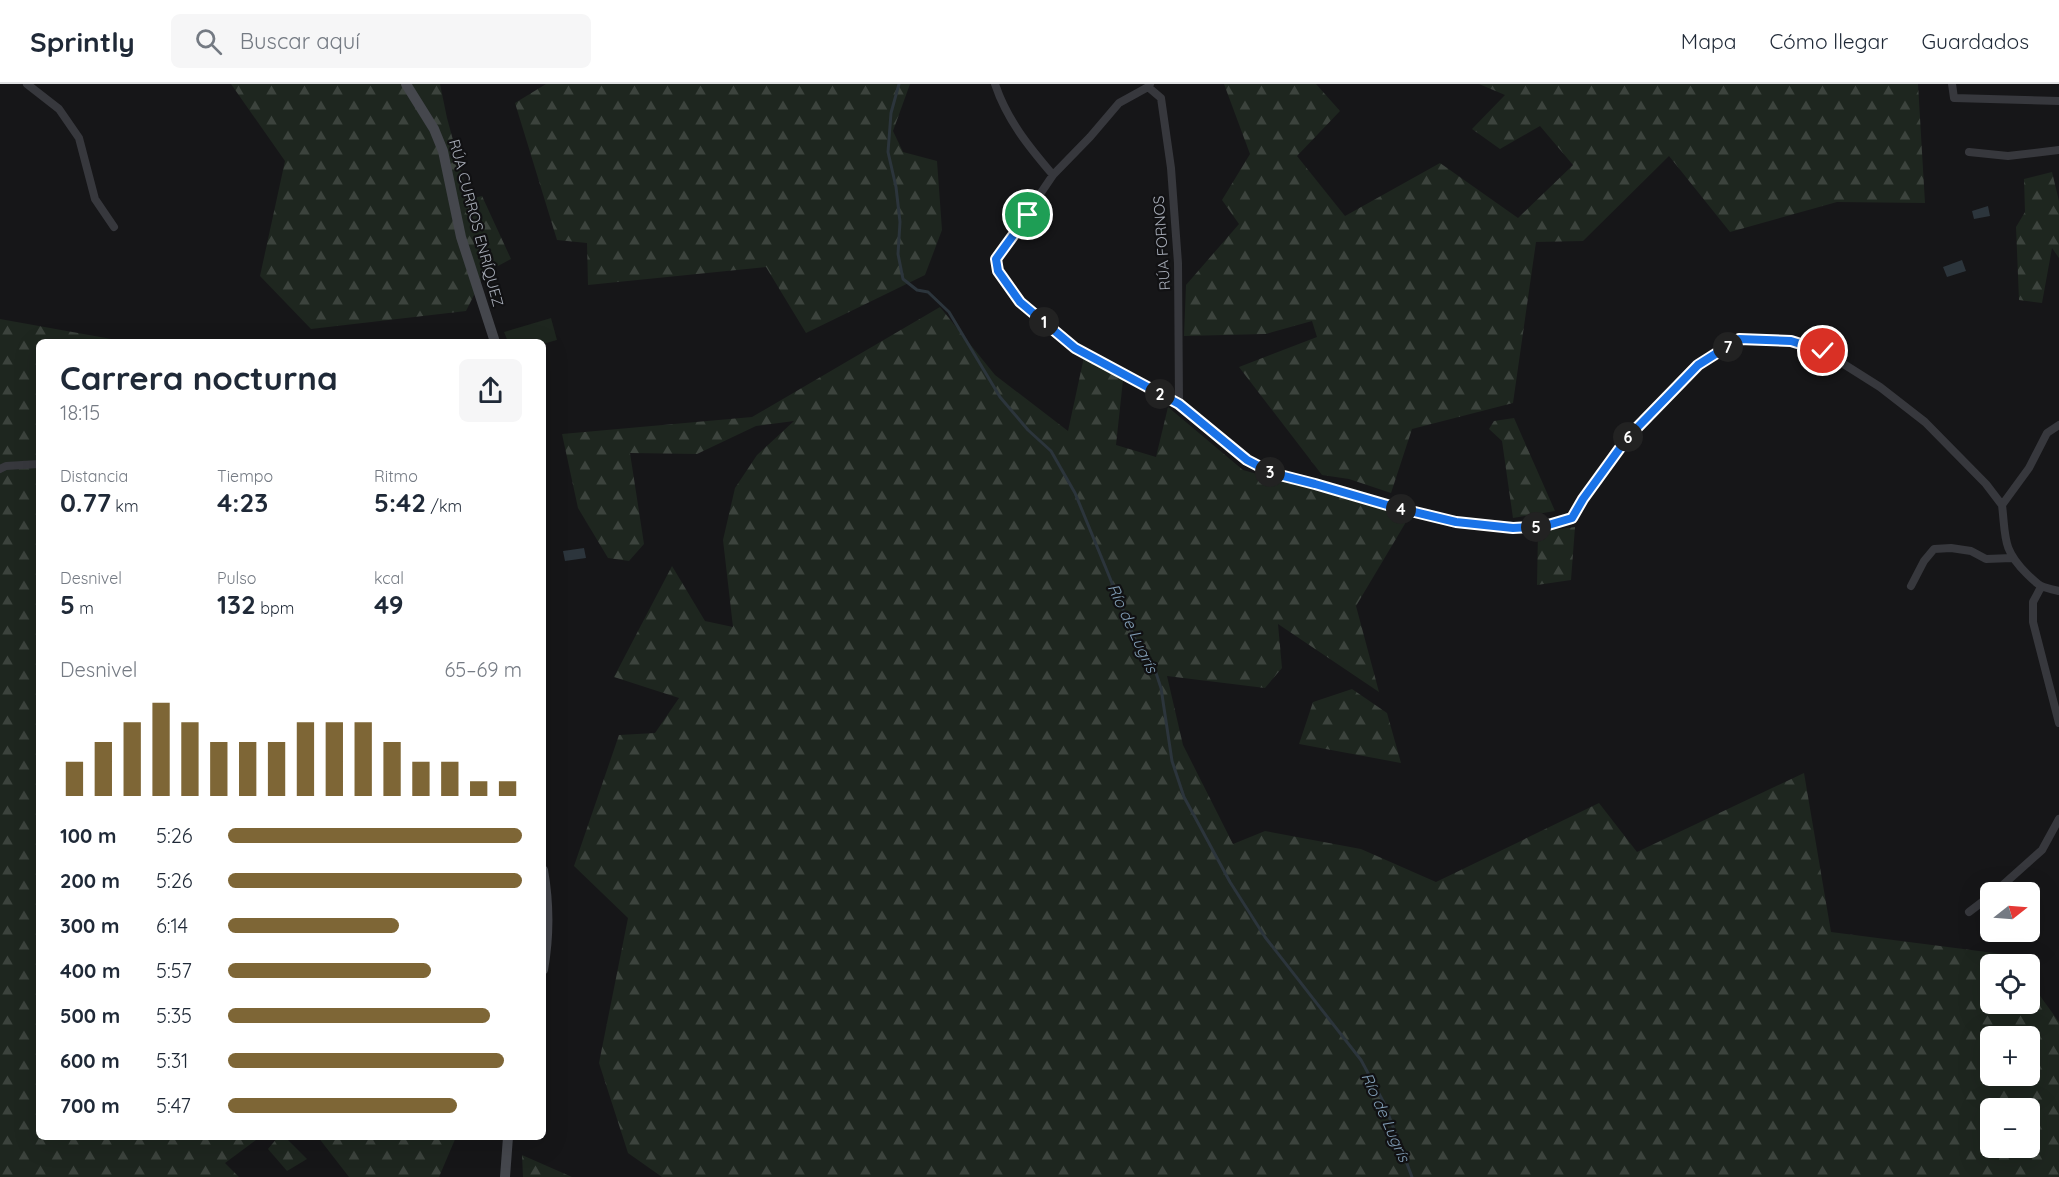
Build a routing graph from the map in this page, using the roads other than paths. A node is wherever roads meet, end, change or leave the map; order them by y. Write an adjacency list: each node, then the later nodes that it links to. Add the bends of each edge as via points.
1 (27, 84): 10 (street, via 59,109 79,138 95,199)
2 (406, 84): 11 (street, RÚA CURROS ENRÍQUEZ, via 443,151 461,237)
3 (995, 84): 9 (street, via 1002,105 1024,142)
4 (1952, 84): 6 (street, via 1954,98)
5 (1149, 85): 9 (street, RÚA FORNOS, via 1119,103); 12 (street, RÚA FORNOS, via 1161,98 1171,168 1180,294)
6 (2059, 101)
7 (2059, 150): 8 (street, via 2008,156)
8 (1969, 152)
9 (1053, 176): 12 (street, RÚA FORNOS, via 996,259 998,271 1020,302 1075,348)
10 (114, 227)
11 (494, 339)
12 (1179, 404): 16 (street, RÚA FORNOS, via 1247,460 1272,473 1456,522 1513,528 1545,526 1572,518 1628,437 1698,365 1739,339 1791,341 1823,351 1880,387 1916,415)
13 (2059, 425): 16 (street, via 2047,434)
14 (36, 464): 15 (street)
15 (0, 469)
16 (2002, 505): 17 (street)
17 (2012, 558): 18 (street, via 1986,559 1971,551 1934,549); 19 (street)
18 (1911, 586)
19 (2041, 587): 20 (street); 21 (street, via 2033,602 2033,622)
20 (2059, 591)
21 (2059, 723)
22 (2059, 819): 23 (street, via 2042,850)
23 (2006, 882)
24 (546, 895): 27 (street)
25 (1980, 904): 26 (street)
26 (1969, 912)
27 (546, 954)
28 (508, 1140): 29 (street)
29 (505, 1177)

